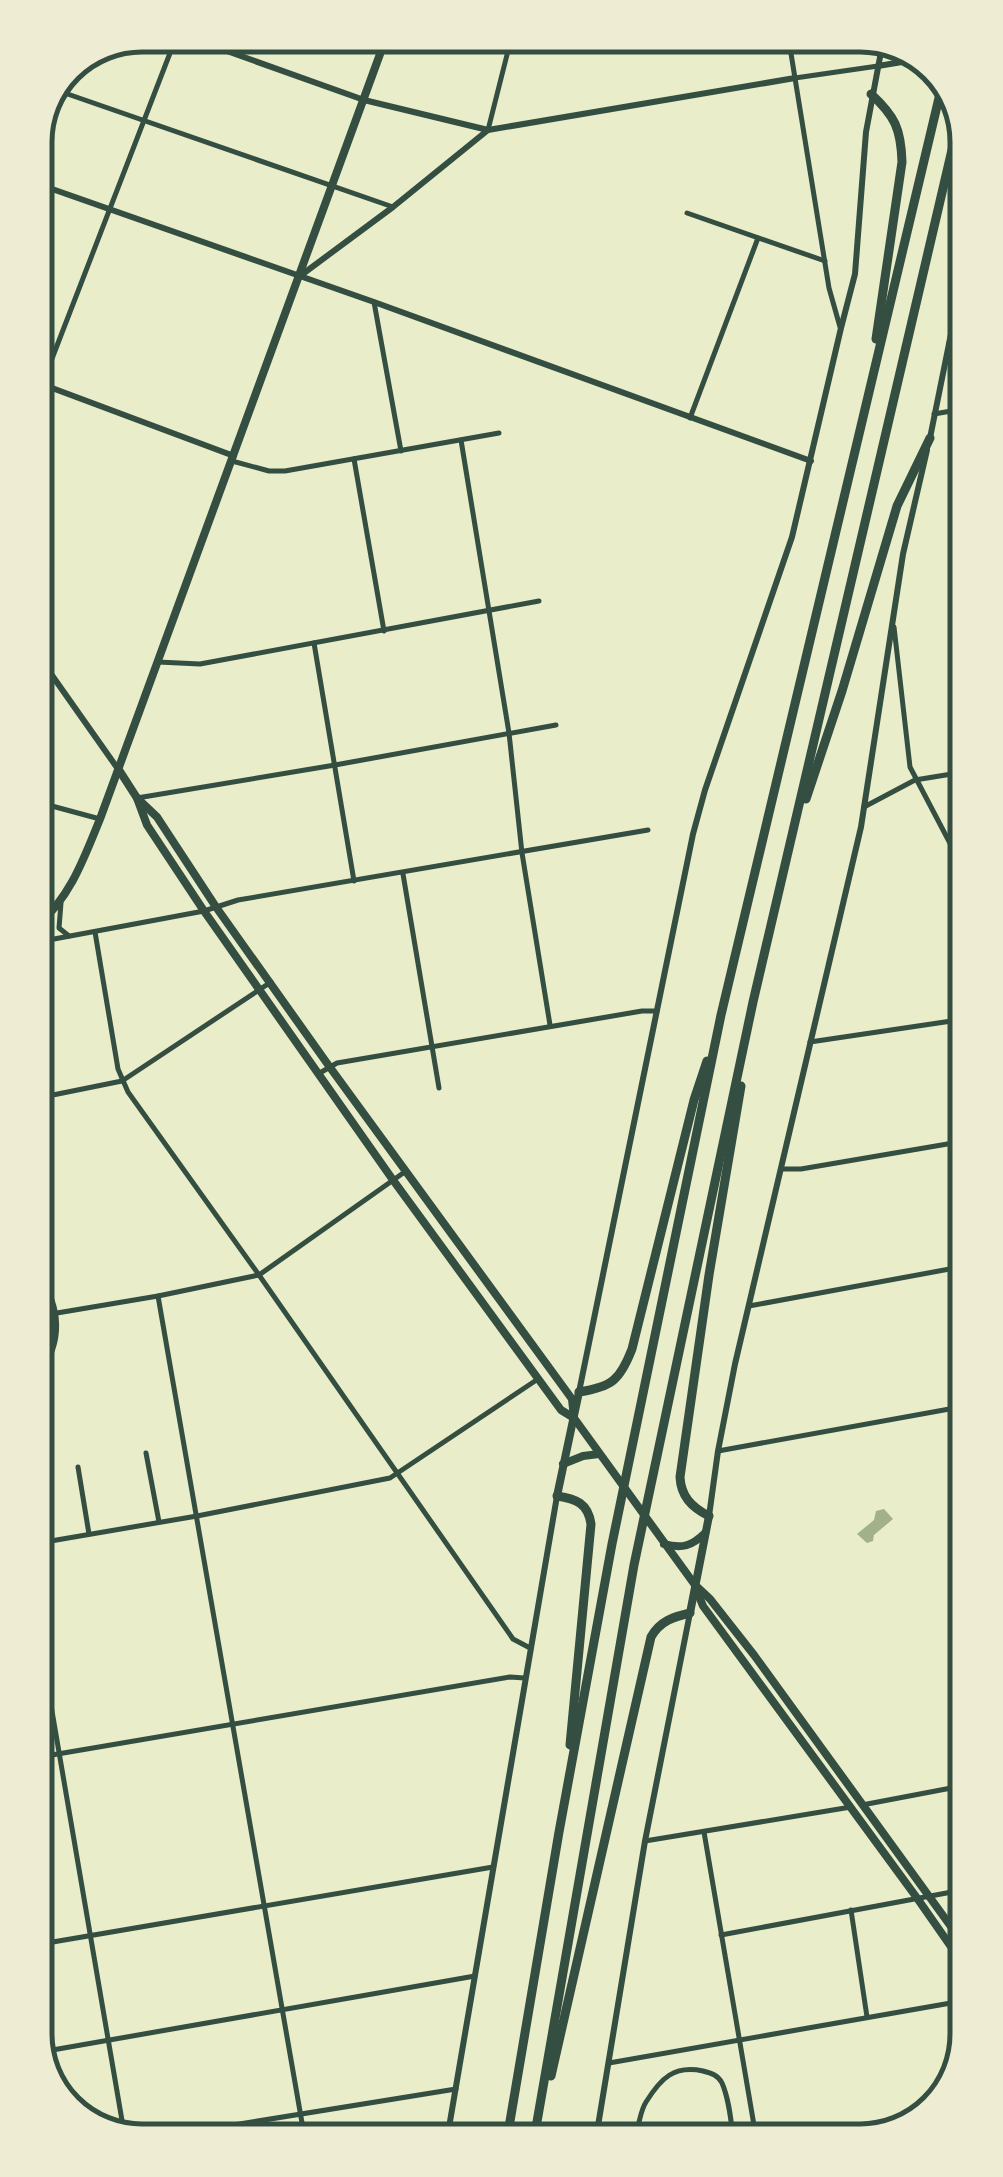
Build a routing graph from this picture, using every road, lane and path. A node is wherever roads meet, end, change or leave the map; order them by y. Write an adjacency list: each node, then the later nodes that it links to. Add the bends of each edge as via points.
1 (173, 52): 14 (street)
2 (228, 52): 13 (street)
3 (381, 52): 13 (main road)
4 (508, 53): 15 (street)
5 (791, 53): 9 (street)
6 (880, 55): 8 (street)
7 (901, 62): 8 (street)
8 (878, 66): 9 (street); 11 (street)
9 (796, 78): 15 (street); 23 (street)
10 (67, 94): 14 (street)
11 (871, 94): 26 (street, via 855,274); 31 (highway, via 895,120 902,162)
12 (939, 99): 31 (highway)
13 (364, 100): 15 (street); 17 (main road)
14 (145, 120): 17 (street); 20 (street)
15 (488, 130): 19 (street)
16 (950, 159): 62 (highway)
17 (332, 186): 19 (street); 24 (main road)
18 (53, 189): 20 (street)
19 (393, 207): 24 (street)
20 (110, 210): 24 (street); 29 (street)
21 (687, 213): 22 (street)
22 (758, 238): 23 (street); 34 (street)
23 (825, 261): 26 (street)
24 (299, 277): 25 (street); 39 (main road)
25 (374, 302): 34 (street); 38 (street)
26 (841, 328): 41 (street)
27 (950, 335): 28 (street)
28 (948, 343): 33 (street)
29 (53, 350)
30 (53, 389): 39 (street)
31 (866, 401): 78 (highway)
32 (950, 411): 33 (street)
33 (934, 414): 36 (street)
34 (690, 418): 41 (street)
35 (499, 433): 37 (street)
36 (930, 438): 44 (street); 62 (highway, via 898,506)
37 (462, 440): 38 (street); 43 (street)
38 (401, 452): 40 (street)
39 (233, 458): 40 (street, via 276,472); 47 (main road)
40 (354, 460): 45 (street)
41 (811, 461): 77 (street, via 792,538 700,810)
42 (539, 601): 43 (street)
43 (490, 611): 45 (street); 52 (street)
44 (892, 619): 49 (street); 50 (street)
45 (384, 631): 46 (street)
46 (314, 643): 47 (street, via 200,664); 53 (street)
47 (158, 662): 54 (main road)
48 (53, 676): 54 (street)
49 (883, 677): 50 (street); 59 (street)
50 (901, 679): 56 (street)
51 (556, 724): 52 (street)
52 (509, 733): 53 (street); 64 (street)
53 (335, 765): 57 (street); 66 (street)
54 (119, 770): 57 (main road); 60 (main road)
55 (950, 774): 56 (street)
56 (916, 780): 59 (street); 63 (street)
57 (137, 798): 68 (main road); 70 (main road, via 146,825)
58 (53, 806): 60 (street)
59 (864, 807): 81 (street)
60 (100, 819): 67 (main road)
61 (648, 830): 64 (street)
62 (793, 834): 76 (highway)
63 (950, 841)
64 (522, 853): 65 (street); 80 (street)
65 (403, 874): 66 (street); 82 (street)
66 (354, 881): 68 (street)
67 (62, 900): 69 (main road); 72 (street, via 59,928)
68 (216, 907): 70 (street); 74 (main road)
69 (53, 910)
70 (204, 912): 71 (street); 75 (main road)
71 (95, 932): 72 (street); 85 (street)
72 (69, 936): 73 (street)
73 (53, 939)
74 (270, 982): 75 (street); 83 (main road)
75 (260, 990): 84 (main road); 85 (street)
76 (752, 1002): 111 (highway, via 681,1469 684,1494); 152 (highway, via 634,1564)
77 (656, 1012): 80 (street); 100 (street)
78 (721, 1016): 100 (highway, via 632,1350 612,1382); 128 (highway)
79 (950, 1020): 81 (street)
80 (550, 1025): 82 (street)
81 (810, 1042): 89 (street)
82 (432, 1046): 83 (street); 86 (street)
83 (329, 1066): 84 (street); 90 (main road)
84 (318, 1074): 91 (main road)
85 (122, 1082): 87 (street); 93 (street)
86 (439, 1088)
87 (52, 1095)
88 (950, 1144): 89 (street)
89 (782, 1168): 96 (street)
90 (406, 1171): 91 (street); 102 (main road, via 572,1399)
91 (394, 1180): 93 (street); 99 (main road)
92 (950, 1269): 96 (street)
93 (259, 1276): 94 (street); 108 (street)
94 (158, 1296): 97 (street); 110 (street)
95 (52, 1300): 97 (street)
96 (750, 1306): 103 (street)
97 (57, 1314): 98 (street)
98 (52, 1353)
99 (538, 1379): 102 (main road); 108 (street)
100 (580, 1392): 102 (main road)
101 (950, 1409): 103 (street)
102 (574, 1418): 105 (main road); 106 (main road)
103 (718, 1451): 111 (street)
104 (146, 1453): 112 (street)
105 (599, 1454): 106 (main road); 116 (main road)
106 (563, 1464): 109 (main road)
107 (78, 1466): 114 (street)
108 (397, 1475): 110 (street); 119 (street, via 513,1639)
109 (556, 1496): 119 (street); 128 (highway, via 583,1504 591,1524)
110 (197, 1516): 112 (street); 122 (street)
111 (708, 1516): 113 (main road)
112 (159, 1522): 114 (street)
113 (706, 1532): 116 (main road, via 686,1546); 117 (main road)
114 (89, 1534): 115 (street)
115 (52, 1541)
116 (664, 1544): 117 (main road)
117 (695, 1585): 118 (main road); 126 (main road); 127 (main road, via 703,1606)
118 (690, 1612): 130 (street); 152 (highway, via 665,1620 651,1637)
119 (530, 1648): 120 (street)
120 (525, 1678): 122 (street); 131 (street)
121 (52, 1710): 123 (street)
122 (232, 1723): 123 (street); 135 (street)
123 (60, 1754): 124 (street); 138 (street)
124 (52, 1755)
125 (950, 1788): 126 (street)
126 (864, 1804): 127 (street); 133 (main road)
127 (849, 1807): 129 (street); 134 (main road)
128 (559, 1832): 157 (highway)
129 (704, 1832): 130 (street); 139 (street)
130 (644, 1841): 149 (street)
131 (492, 1868): 135 (street); 142 (street)
132 (950, 1893): 133 (street)
133 (929, 1896): 134 (street); 137 (main road)
134 (918, 1898): 136 (street); 141 (main road)
135 (264, 1905): 138 (street); 144 (street)
136 (851, 1910): 139 (street); 145 (street)
137 (950, 1925)
138 (90, 1934): 140 (street); 146 (street)
139 (721, 1935): 147 (street)
140 (52, 1942)
141 (950, 1945)
142 (475, 1976): 144 (street); 150 (street)
143 (950, 2003): 145 (street)
144 (282, 2010): 146 (street); 151 (street)
145 (868, 2018): 147 (street)
146 (107, 2040): 148 (street); 153 (street)
147 (738, 2040): 149 (street); 162 (street)
148 (54, 2050)
149 (608, 2063): 159 (street)
150 (456, 2089): 151 (street); 156 (street)
151 (300, 2113): 154 (street); 155 (street)
152 (537, 2121): 158 (highway)
153 (122, 2122)
154 (237, 2124)
155 (302, 2124)
156 (450, 2124)
157 (510, 2124)
158 (536, 2124)
159 (598, 2124)
160 (639, 2124): 161 (street, via 657,2087 679,2069 716,2076)
161 (730, 2124)
162 (754, 2124)

